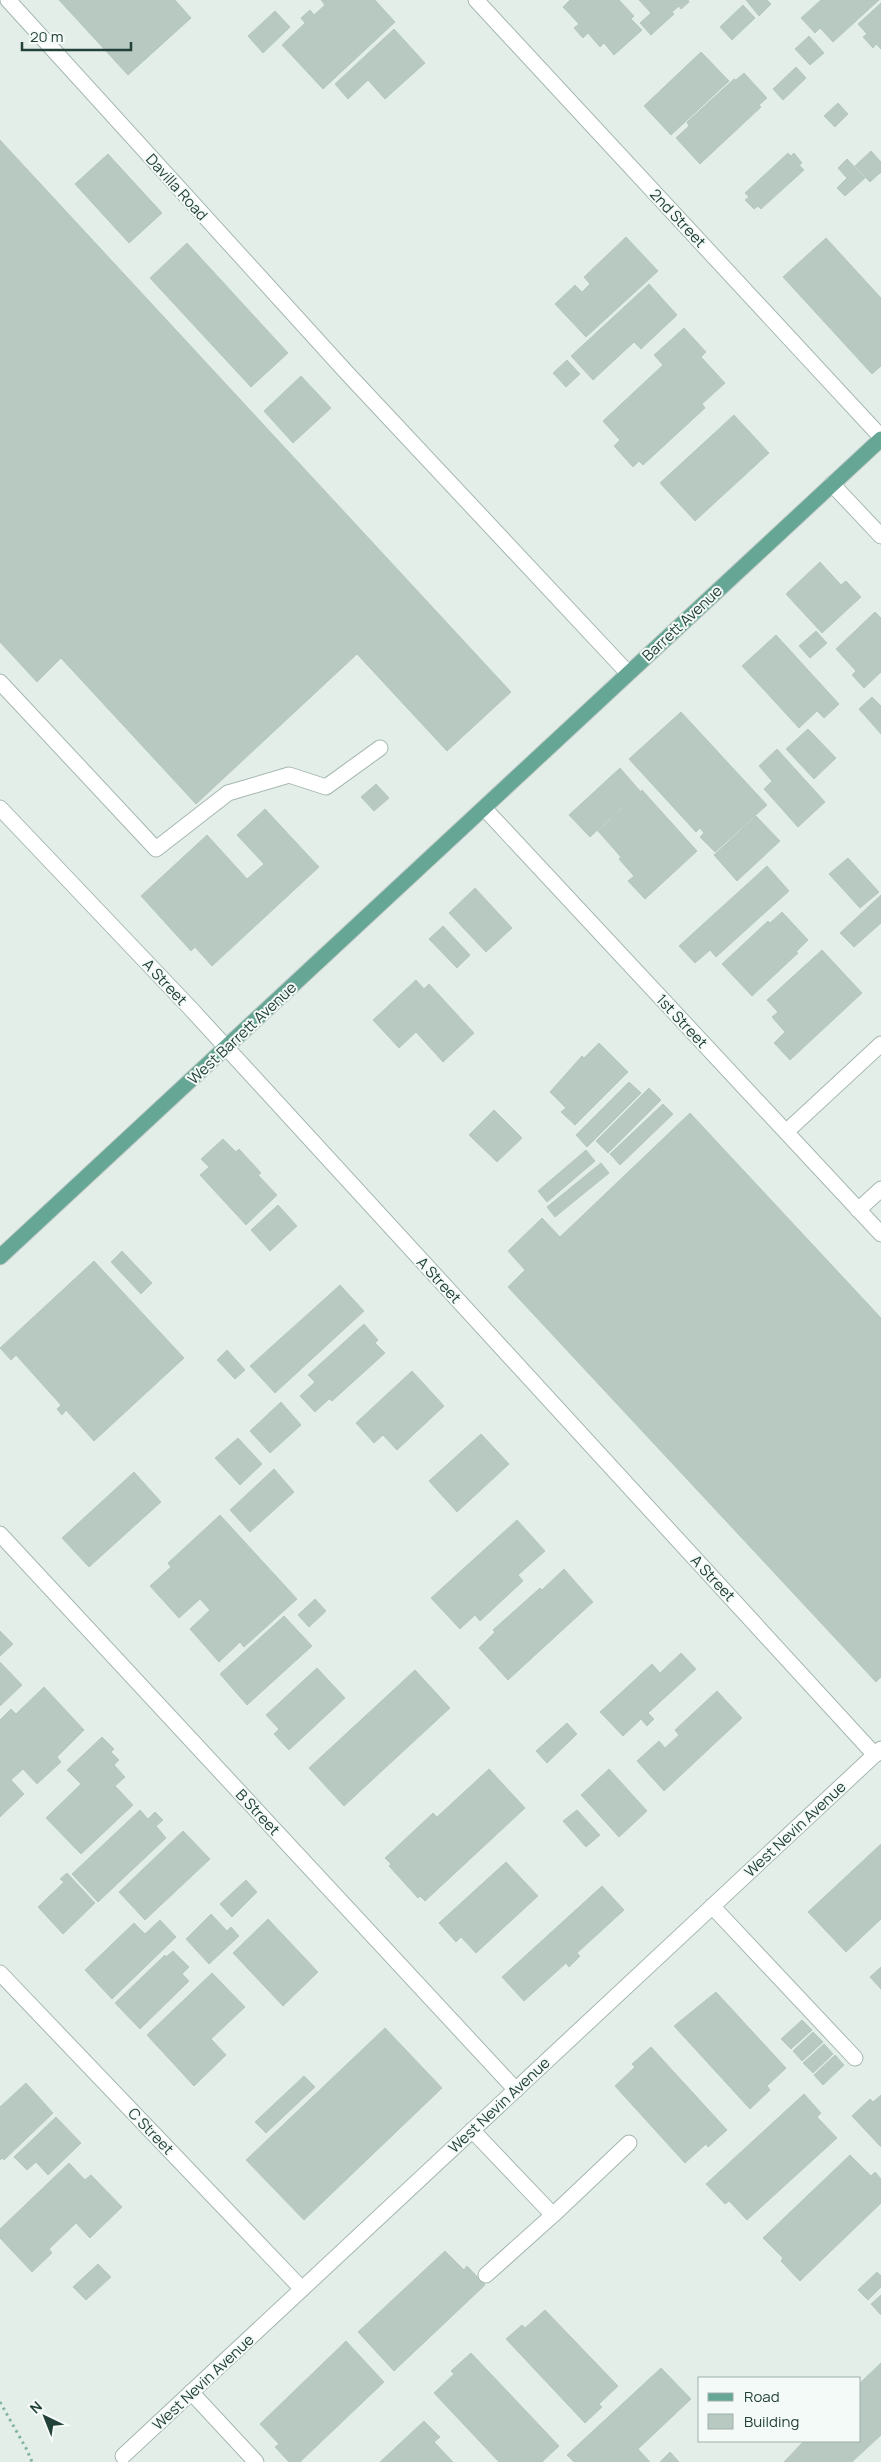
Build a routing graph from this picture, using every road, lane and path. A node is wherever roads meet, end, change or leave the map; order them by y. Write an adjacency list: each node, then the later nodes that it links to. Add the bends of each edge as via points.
1 (8, 0): 6 (street, Davilla Road, via 347,373)
2 (476, 0): 3 (street, 2nd Street)
3 (881, 438): 4 (main road, Barrett Avenue)
4 (832, 484): 5 (street); 6 (main road, Barrett Avenue)
5 (881, 536)
6 (628, 672): 10 (main road, Barrett Avenue)
7 (0, 682): 8 (street, via 156,848 228,793 289,775 326,787)
8 (380, 748)
9 (0, 808): 12 (street, A Street)
10 (484, 808): 12 (main road, West Barrett Avenue); 13 (street, 1st Street)
11 (881, 1044): 13 (street)
12 (226, 1048): 17 (main road, West Barrett Avenue); 19 (street, A Street)
13 (786, 1132): 15 (street, 1st Street)
14 (881, 1189): 15 (street)
15 (858, 1210): 16 (street, 1st Street)
16 (881, 1234)
17 (0, 1258)
18 (0, 1534): 23 (street, B Street)
19 (878, 1752): 20 (street, West Nevin Avenue)
20 (712, 1906): 22 (street); 23 (street, West Nevin Avenue)
21 (0, 1973): 28 (street, C Street)
22 (855, 2058)
23 (516, 2090): 24 (street, West Nevin Avenue)
24 (472, 2130): 26 (street); 28 (street, West Nevin Avenue)
25 (629, 2143): 26 (street)
26 (553, 2215): 27 (street)
27 (486, 2275)
28 (302, 2289): 29 (street, West Nevin Avenue)
29 (192, 2392): 31 (street, West Nevin Avenue); 33 (street)
30 (0, 2402): 32 (path)
31 (123, 2456)
32 (32, 2462)
33 (256, 2462)

